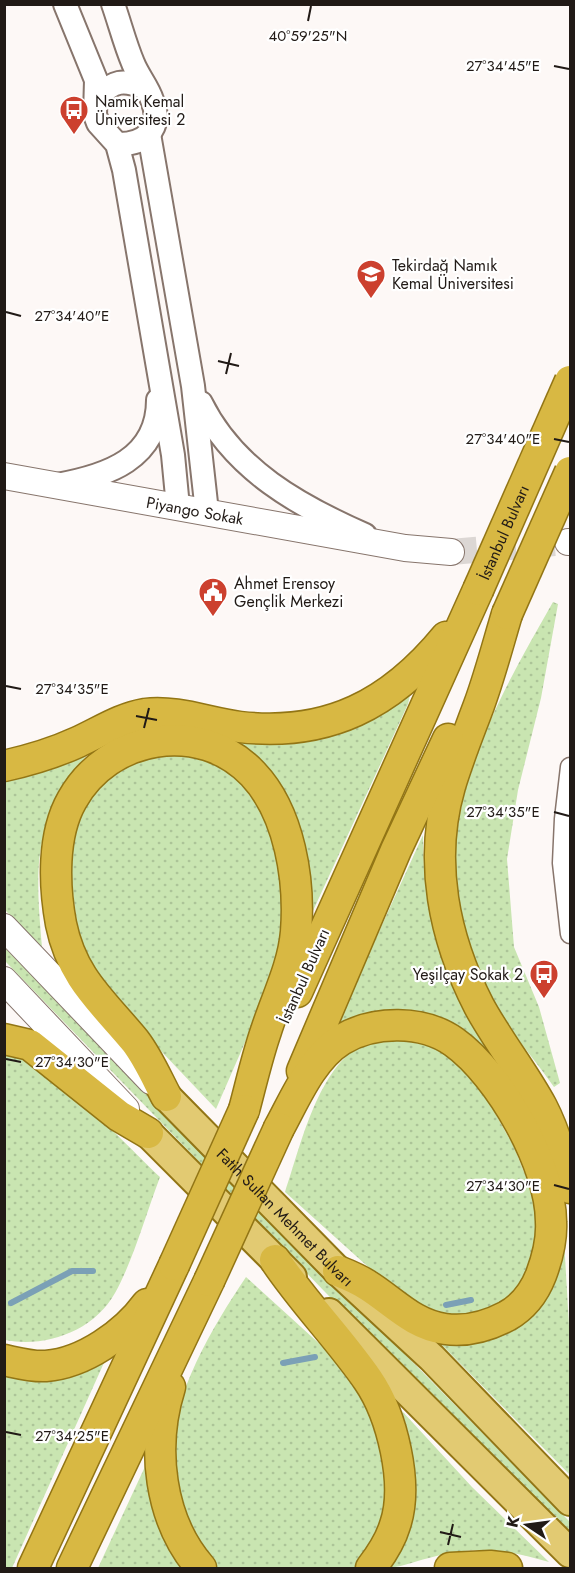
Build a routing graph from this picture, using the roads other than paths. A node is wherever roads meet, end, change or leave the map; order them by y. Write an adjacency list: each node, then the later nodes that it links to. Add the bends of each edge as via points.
1 (65, 4): 4 (street, via 96,80)
2 (113, 4): 3 (street)
3 (143, 87): 4 (street, via 118,81); 5 (street, via 154,103 154,124)
4 (98, 96): 6 (street, via 98,123)
5 (149, 134): 6 (street, via 134,143); 9 (street)
6 (117, 144): 7 (street)
7 (158, 374): 12 (street, via 158,414 146,445 114,469); 13 (street)
8 (570, 381): 17 (highway, İstanbul Bulvarı, bridge)
9 (193, 386): 14 (street); 15 (street, via 212,426 249,467 276,488)
10 (570, 472): 18 (highway, İstanbul Bulvarı, bridge)
11 (4, 476): 12 (main road, Piyango Sokak)
12 (57, 485): 13 (main road, Piyango Sokak)
13 (178, 507): 14 (main road, Piyango Sokak)
14 (207, 512): 15 (main road, Piyango Sokak)
15 (383, 543): 16 (main road, Piyango Sokak)
16 (451, 552)
17 (478, 590): 19 (highway, via 453,629 414,674 361,710 330,722 267,729 145,714 42,758); 26 (highway, İstanbul Bulvarı)
18 (507, 614): 27 (highway, İstanbul Bulvarı, via 396,849); 29 (highway, via 449,788 440,834 439,866 448,928 467,982 541,1106)
19 (4, 766)
20 (570, 767): 22 (street, via 562,863)
21 (4, 927): 25 (main road, Fatih Sultan Mehmet Bulvarı)
22 (570, 934)
23 (4, 980): 28 (main road)
24 (4, 1039): 28 (highway, via 30,1045 119,1116)
25 (166, 1096): 26 (highway, via 135,1041 77,972 61,923 56,867 71,802 99,765 139,745 186,740 209,746 253,774 273,803 292,865 296,911 291,959); 32 (main road, Fatih Sultan Mehmet Bulvarı)
26 (244, 1110): 31 (highway, İstanbul Bulvarı, bridge)
27 (279, 1128): 32 (highway, via 306,1079 341,1040 387,1025 406,1025 453,1041 473,1059 502,1093 539,1167 552,1221 544,1267 525,1303 497,1322 461,1330 424,1323 405,1314 367,1284); 33 (highway, İstanbul Bulvarı, bridge)
28 (148, 1133): 30 (main road)
29 (570, 1188)
30 (275, 1260): 36 (main road); 40 (highway, via 381,1401 397,1458 400,1492 396,1523 386,1547)
31 (174, 1265): 34 (highway, via 140,1313 99,1347 47,1366); 37 (highway, İstanbul Bulvarı)
32 (338, 1271): 35 (main road, Fatih Sultan Mehmet Bulvarı, via 432,1358)
33 (209, 1281): 38 (highway, İstanbul Bulvarı); 39 (highway, via 166,1402 159,1446 164,1491 176,1530)
34 (4, 1360)
35 (570, 1501)
36 (570, 1553)
37 (33, 1569)
38 (72, 1569)
39 (201, 1569)
40 (370, 1569)
41 (450, 1569): 42 (highway)
42 (507, 1569)

